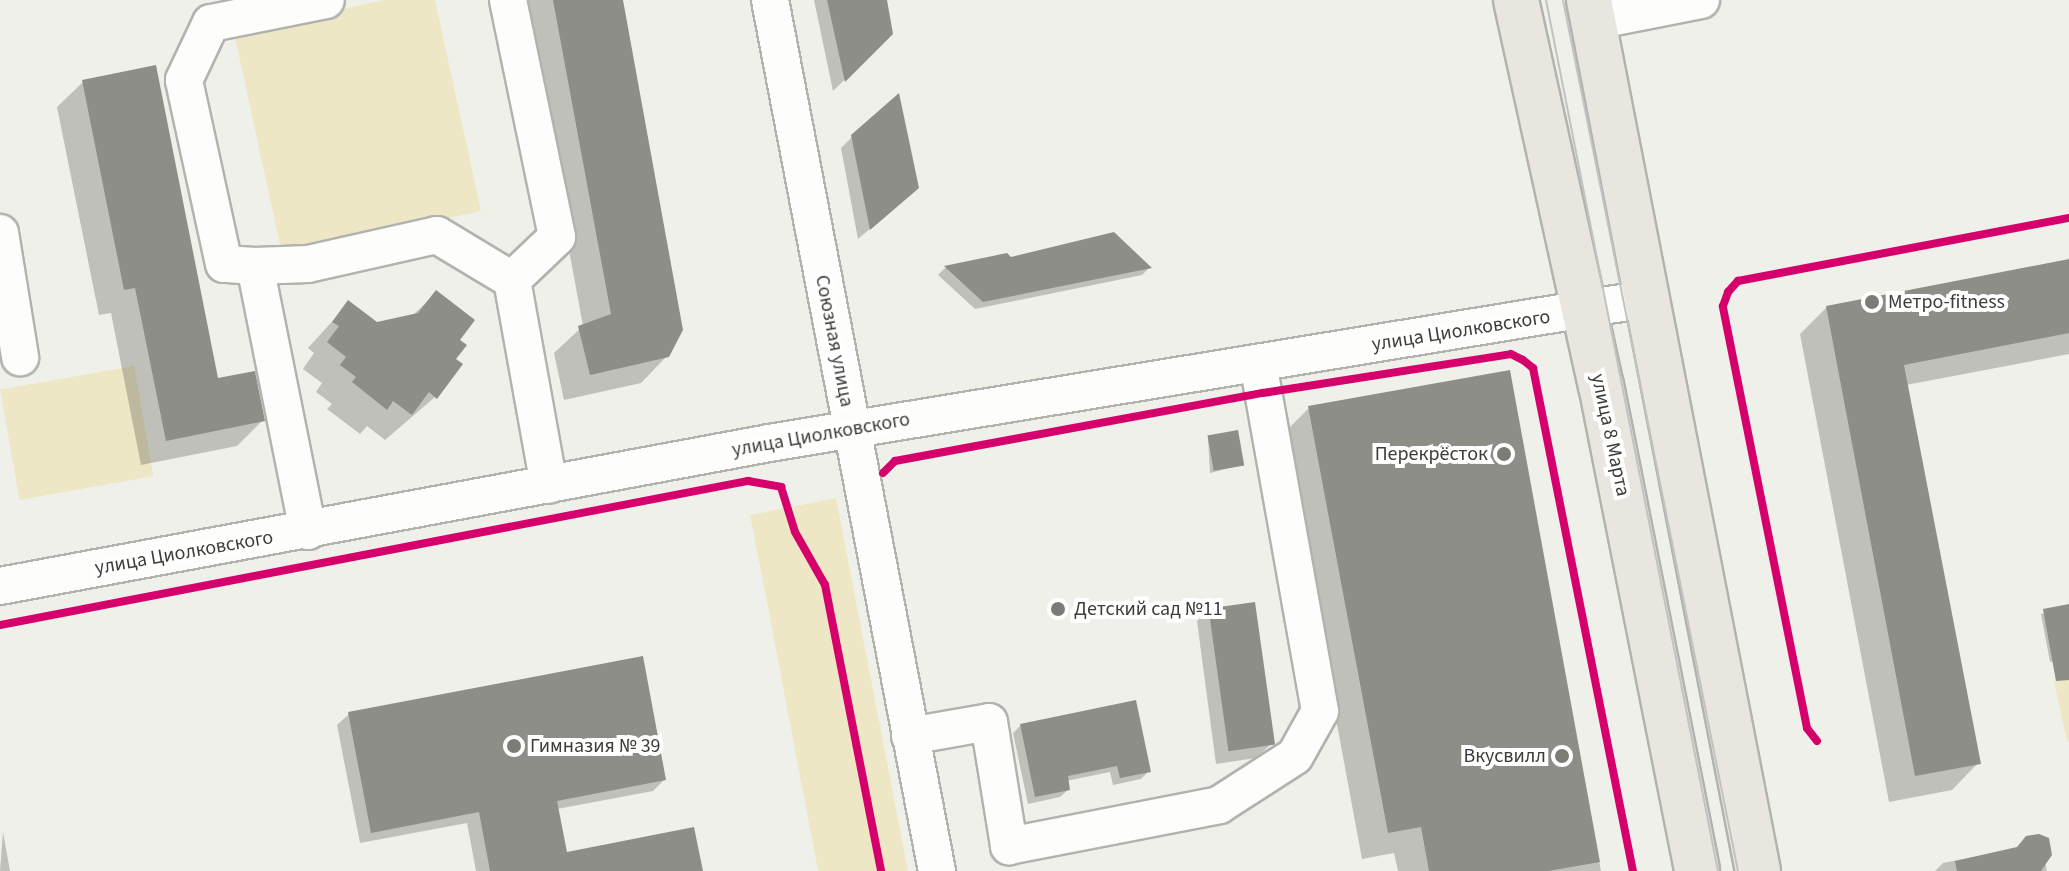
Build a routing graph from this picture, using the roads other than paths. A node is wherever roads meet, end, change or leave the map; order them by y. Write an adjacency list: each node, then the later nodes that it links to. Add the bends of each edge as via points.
1 (326, 0): 8 (street, via 211,23 184,80 224,264)
2 (508, 0): 9 (street, via 557,237)
3 (770, 0): 14 (street, Союзная улица)
4 (1516, 0): 11 (main road, улица 8 Марта)
5 (1701, 0): 6 (street)
6 (1591, 10): 10 (main road)
7 (0, 233): 12 (street)
8 (255, 266): 9 (street, via 308,264 437,235); 16 (street)
9 (512, 280): 15 (street)
10 (1645, 299): 11 (street, улица Циолковского); 21 (main road)
11 (1583, 311): 13 (street, улица Циолковского); 19 (main road, улица 8 Марта)
12 (20, 357)
13 (1258, 364): 14 (street, улица Циолковского); 18 (street, via 1320,711 1295,756 1219,805 1009,846 989,722)
14 (851, 429): 15 (street, улица Циолковского); 18 (street, Союзная улица)
15 (549, 485): 16 (street, улица Циолковского)
16 (308, 531): 17 (street, улица Циолковского)
17 (0, 586)
18 (910, 736): 20 (street, Союзная улица)
19 (1689, 870)
20 (937, 871)
21 (1758, 871)

